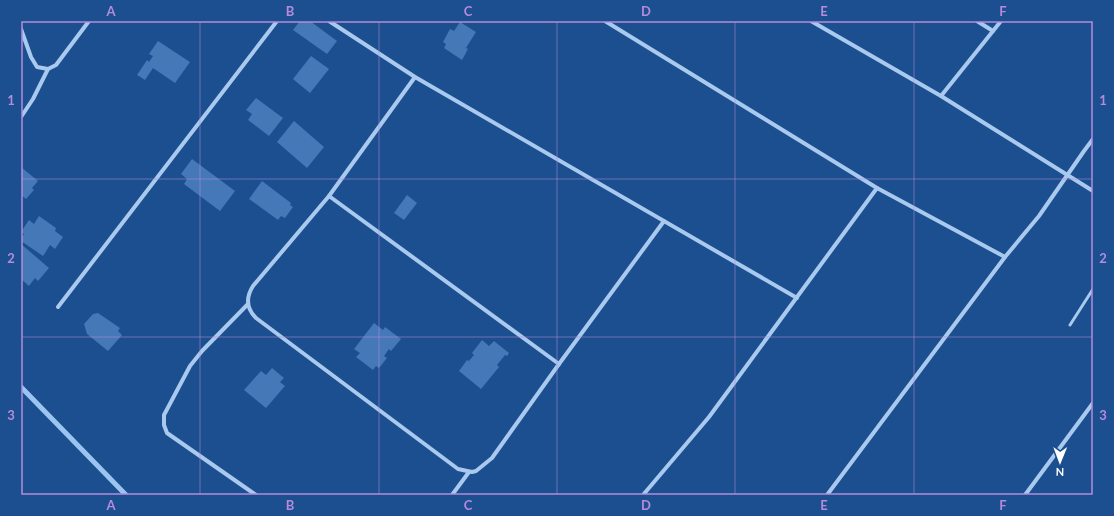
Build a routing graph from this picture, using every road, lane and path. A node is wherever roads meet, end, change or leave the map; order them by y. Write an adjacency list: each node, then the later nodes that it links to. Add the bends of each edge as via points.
1 (89, 21): 10 (street, via 56,66)
2 (277, 21): 24 (street)
3 (329, 21): 11 (street)
4 (605, 21): 16 (street)
5 (811, 21): 12 (street)
6 (977, 21): 9 (street)
7 (1001, 21): 9 (street)
8 (21, 29): 10 (street, via 37,67)
9 (993, 31): 12 (street)
10 (48, 69): 13 (street)
11 (415, 77): 18 (street); 19 (street)
12 (941, 96): 15 (street)
13 (21, 117)
14 (1093, 139): 15 (street)
15 (1067, 175): 17 (street); 20 (street, via 1039,216)
16 (877, 188): 20 (street); 22 (street)
17 (1093, 191)
18 (329, 196): 23 (street, via 253,286 249,292); 26 (street)
19 (664, 221): 22 (street); 26 (street)
20 (1005, 257): 32 (street)
21 (1093, 290): 25 (lane)
22 (797, 298): 31 (street, via 709,417)
23 (248, 304): 28 (street, via 256,318 450,464); 29 (street, via 190,366 164,415 164,425 167,433)
24 (58, 307)
25 (1070, 324)
26 (559, 364): 28 (street, via 492,458 476,471)
27 (1093, 403): 33 (street)
28 (469, 472): 30 (street)
29 (256, 495)
30 (452, 495)
31 (643, 495)
32 (827, 495)
33 (1025, 495)

